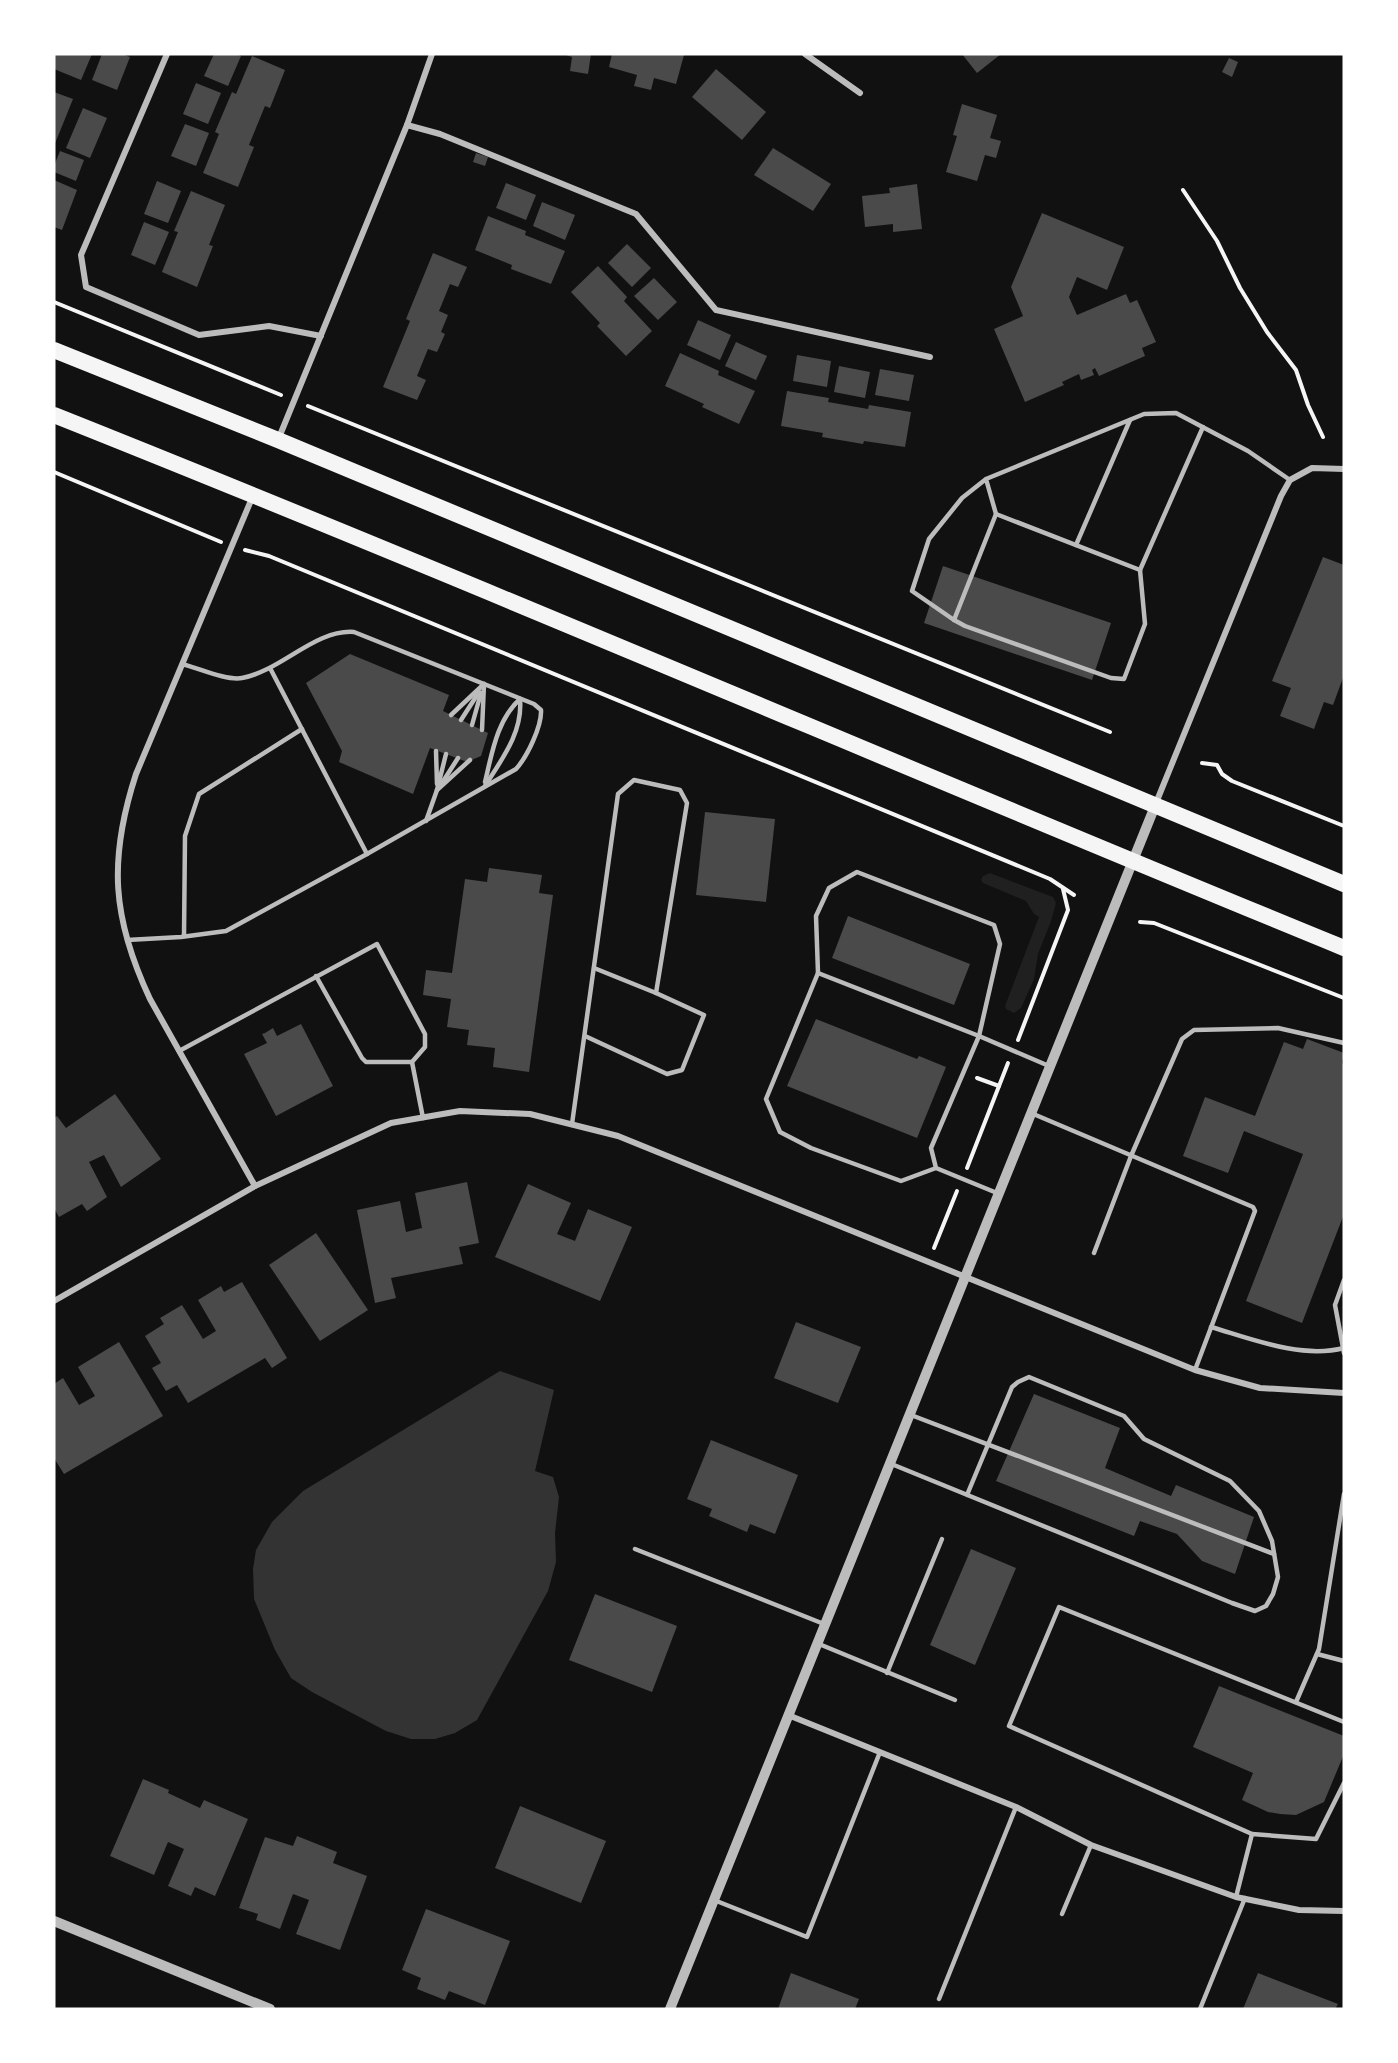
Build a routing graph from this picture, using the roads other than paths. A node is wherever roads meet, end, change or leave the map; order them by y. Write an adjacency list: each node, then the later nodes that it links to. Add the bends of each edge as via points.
1 (167, 54): 6 (street, via 81,255 86,287 199,335 270,326)
2 (432, 54): 5 (street)
3 (805, 54): 4 (street)
4 (860, 93)
5 (407, 125): 6 (street); 8 (street, via 440,134 636,214 716,310)
6 (321, 336): 12 (street)
7 (54, 350): 12 (highway)
8 (930, 357)
9 (54, 415): 16 (highway)
10 (1130, 420): 11 (lane, via 1144,414 1176,413); 14 (lane); 18 (lane)
11 (1203, 427): 15 (lane); 19 (lane)
12 (278, 440): 36 (highway)
13 (1344, 469): 15 (street, via 1312,468)
14 (986, 479): 17 (lane); 20 (lane, via 962,498 929,539 912,591)
15 (1290, 480): 36 (street)
16 (254, 495): 21 (street); 39 (highway)
17 (996, 514): 18 (lane); 20 (lane)
18 (1076, 545): 19 (lane)
19 (1140, 570): 20 (lane, via 1145,624 1124,679 1111,678)
20 (954, 620)
21 (182, 664): 22 (lane, via 234,678); 42 (street, via 136,774 121,830 117,888)
22 (270, 668): 23 (lane, via 343,631); 28 (lane)
23 (484, 684): 24 (lane); 25 (lane); 26 (lane); 27 (lane); 29 (lane)
24 (520, 699): 34 (lane, via 508,710 493,744); 34 (lane, via 521,714 508,750); 34 (lane, via 541,710 542,718 524,760)
25 (451, 715)
26 (461, 720)
27 (472, 725)
28 (302, 729): 38 (lane); 41 (lane, via 199,794 185,836)
29 (482, 730)
30 (436, 750): 35 (lane)
31 (446, 754): 35 (lane)
32 (458, 758): 35 (lane)
33 (470, 760): 35 (lane)
34 (483, 788): 37 (lane)
35 (437, 790): 37 (lane)
36 (1155, 806): 39 (street); 40 (highway)
37 (426, 821): 38 (lane)
38 (367, 854): 41 (lane, via 226,930)
39 (1132, 862): 43 (highway); 53 (street)
40 (1344, 884)
41 (184, 936): 42 (lane)
42 (127, 940): 51 (street, via 150,999)
43 (1344, 948)
44 (594, 968): 47 (lane); 47 (lane, via 618,794 634,780 680,790 687,803); 48 (lane)
45 (818, 973): 49 (lane); 49 (lane, via 816,916 829,888 857,872 994,925 1000,944); 58 (lane, via 766,1099 780,1132 811,1148 901,1181)
46 (316, 976): 51 (lane); 52 (lane, via 366,1062); 52 (lane, via 377,944 425,1035 425,1047)
47 (656, 993): 48 (lane, via 704,1015 682,1070 668,1074)
48 (585, 1036): 56 (lane)
49 (979, 1036): 53 (lane); 58 (lane, via 932,1148)
50 (1344, 1043): 57 (lane, via 1278,1028 1194,1030 1182,1039)
51 (181, 1050): 59 (street)
52 (412, 1062): 55 (lane)
53 (1049, 1066): 54 (street)
54 (1031, 1113): 57 (lane); 60 (street)
55 (423, 1118): 56 (street, via 460,1111 530,1114); 59 (street, via 390,1123)
56 (572, 1124): 62 (street, via 618,1136)
57 (1131, 1156): 61 (lane); 65 (lane, via 1255,1211)
58 (936, 1168): 60 (lane)
59 (255, 1186): 64 (street)
60 (997, 1193): 62 (street)
61 (1094, 1253)
62 (964, 1276): 67 (street); 69 (street)
63 (1344, 1280): 66 (lane, via 1335,1305)
64 (54, 1301)
65 (1211, 1327): 66 (lane, via 1279,1347); 67 (lane)
66 (1344, 1350)
67 (1195, 1370): 68 (street, via 1260,1388)
68 (1344, 1393)
69 (908, 1414): 70 (lane); 71 (street)
70 (987, 1446): 73 (lane); 76 (lane); 76 (lane, via 1012,1387 1029,1377 1124,1416 1144,1439 1230,1481 1259,1510)
71 (889, 1463): 73 (lane); 77 (street)
72 (1344, 1494): 79 (lane)
73 (967, 1495): 76 (lane, via 1255,1611 1266,1606 1273,1594 1278,1577)
74 (942, 1539): 81 (lane)
75 (635, 1549): 77 (lane)
76 (1274, 1554)
77 (824, 1624): 78 (street)
78 (816, 1643): 81 (lane); 84 (street)
79 (1317, 1654): 80 (lane); 83 (lane)
80 (1344, 1661)
81 (887, 1672): 82 (lane)
82 (955, 1700)
83 (1296, 1702): 85 (lane); 89 (lane, via 1059,1607 1010,1726)
84 (788, 1715): 86 (street); 93 (street)
85 (1344, 1722)
86 (880, 1752): 88 (street); 93 (lane, via 807,1937)
87 (1344, 1783): 89 (lane, via 1316,1839)
88 (1016, 1808): 90 (street); 97 (lane)
89 (1252, 1834): 91 (lane)
90 (1091, 1845): 91 (street); 95 (lane)
91 (1236, 1897): 92 (street)
92 (1245, 1898): 94 (street, via 1299,1910); 100 (lane)
93 (714, 1900): 99 (street)
94 (1344, 1911)
95 (1062, 1914)
96 (54, 1921): 98 (street)
97 (939, 1999)
98 (270, 2009)
99 (670, 2009)
100 (1200, 2009)

